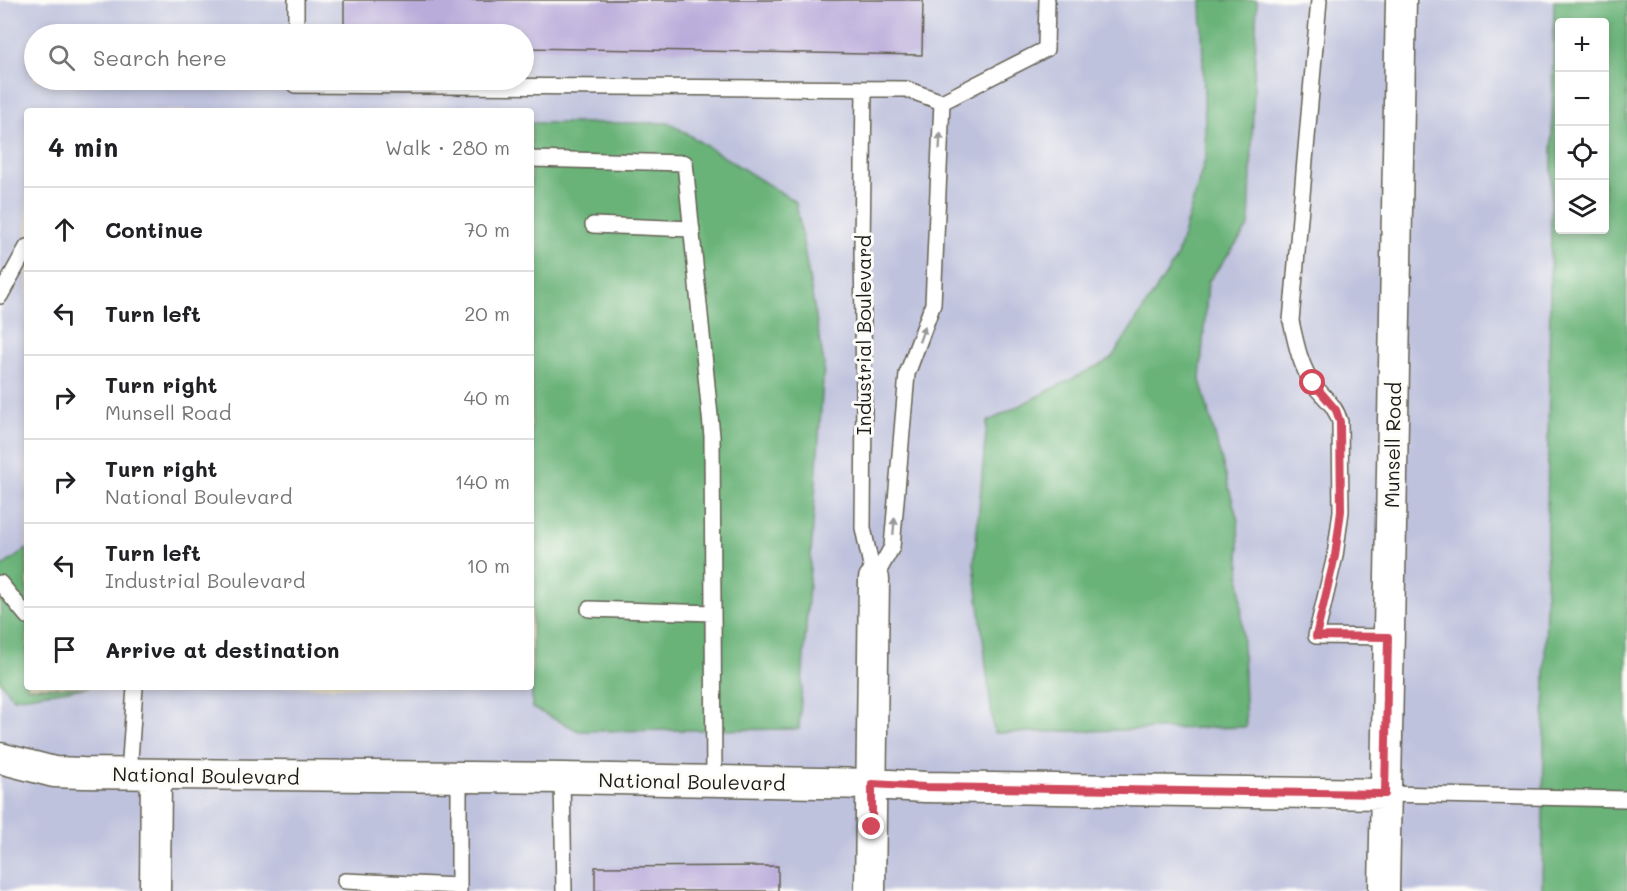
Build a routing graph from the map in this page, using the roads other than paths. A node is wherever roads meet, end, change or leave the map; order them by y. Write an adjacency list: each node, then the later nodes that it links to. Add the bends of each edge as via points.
1 (296, 0): 5 (lane)
2 (1047, 0): 8 (lane, via 1046,49)
3 (1319, 0): 19 (lane, via 1292,321 1297,354 1313,383 1336,410 1340,422 1341,511 1316,636)
4 (1401, 0): 19 (street, Munsell Road)
5 (296, 24)
6 (534, 87): 7 (lane)
7 (864, 89): 8 (lane, via 906,89); 14 (lane, Industrial Boulevard, via 864,528)
8 (942, 102): 14 (lane, Industrial Boulevard, one-way to 8, via 892,547 907,374 933,304)
9 (534, 159): 11 (lane, via 685,163)
10 (593, 225): 11 (lane)
11 (692, 229): 18 (lane, via 712,436)
12 (24, 252): 13 (lane)
13 (0, 296)
14 (874, 579): 26 (street, Industrial Boulevard)
15 (0, 583): 17 (lane)
16 (589, 609): 18 (lane)
17 (24, 612)
18 (713, 613): 25 (lane)
19 (1388, 637): 27 (street, Munsell Road)
20 (135, 690): 22 (lane)
21 (0, 758): 22 (street, National Boulevard, via 54,772)
22 (142, 774): 23 (street, National Boulevard); 31 (street)
23 (459, 778): 24 (street, National Boulevard); 30 (lane)
24 (562, 778): 25 (street, National Boulevard); 32 (lane)
25 (714, 781): 26 (street, National Boulevard)
26 (872, 784): 27 (street, National Boulevard); 33 (street, Industrial Boulevard)
27 (1385, 794): 28 (lane); 34 (street, Munsell Road)
28 (1627, 799)
29 (345, 881): 30 (lane)
30 (459, 889)
31 (155, 891)
32 (564, 891)
33 (870, 891)
34 (1384, 891)

